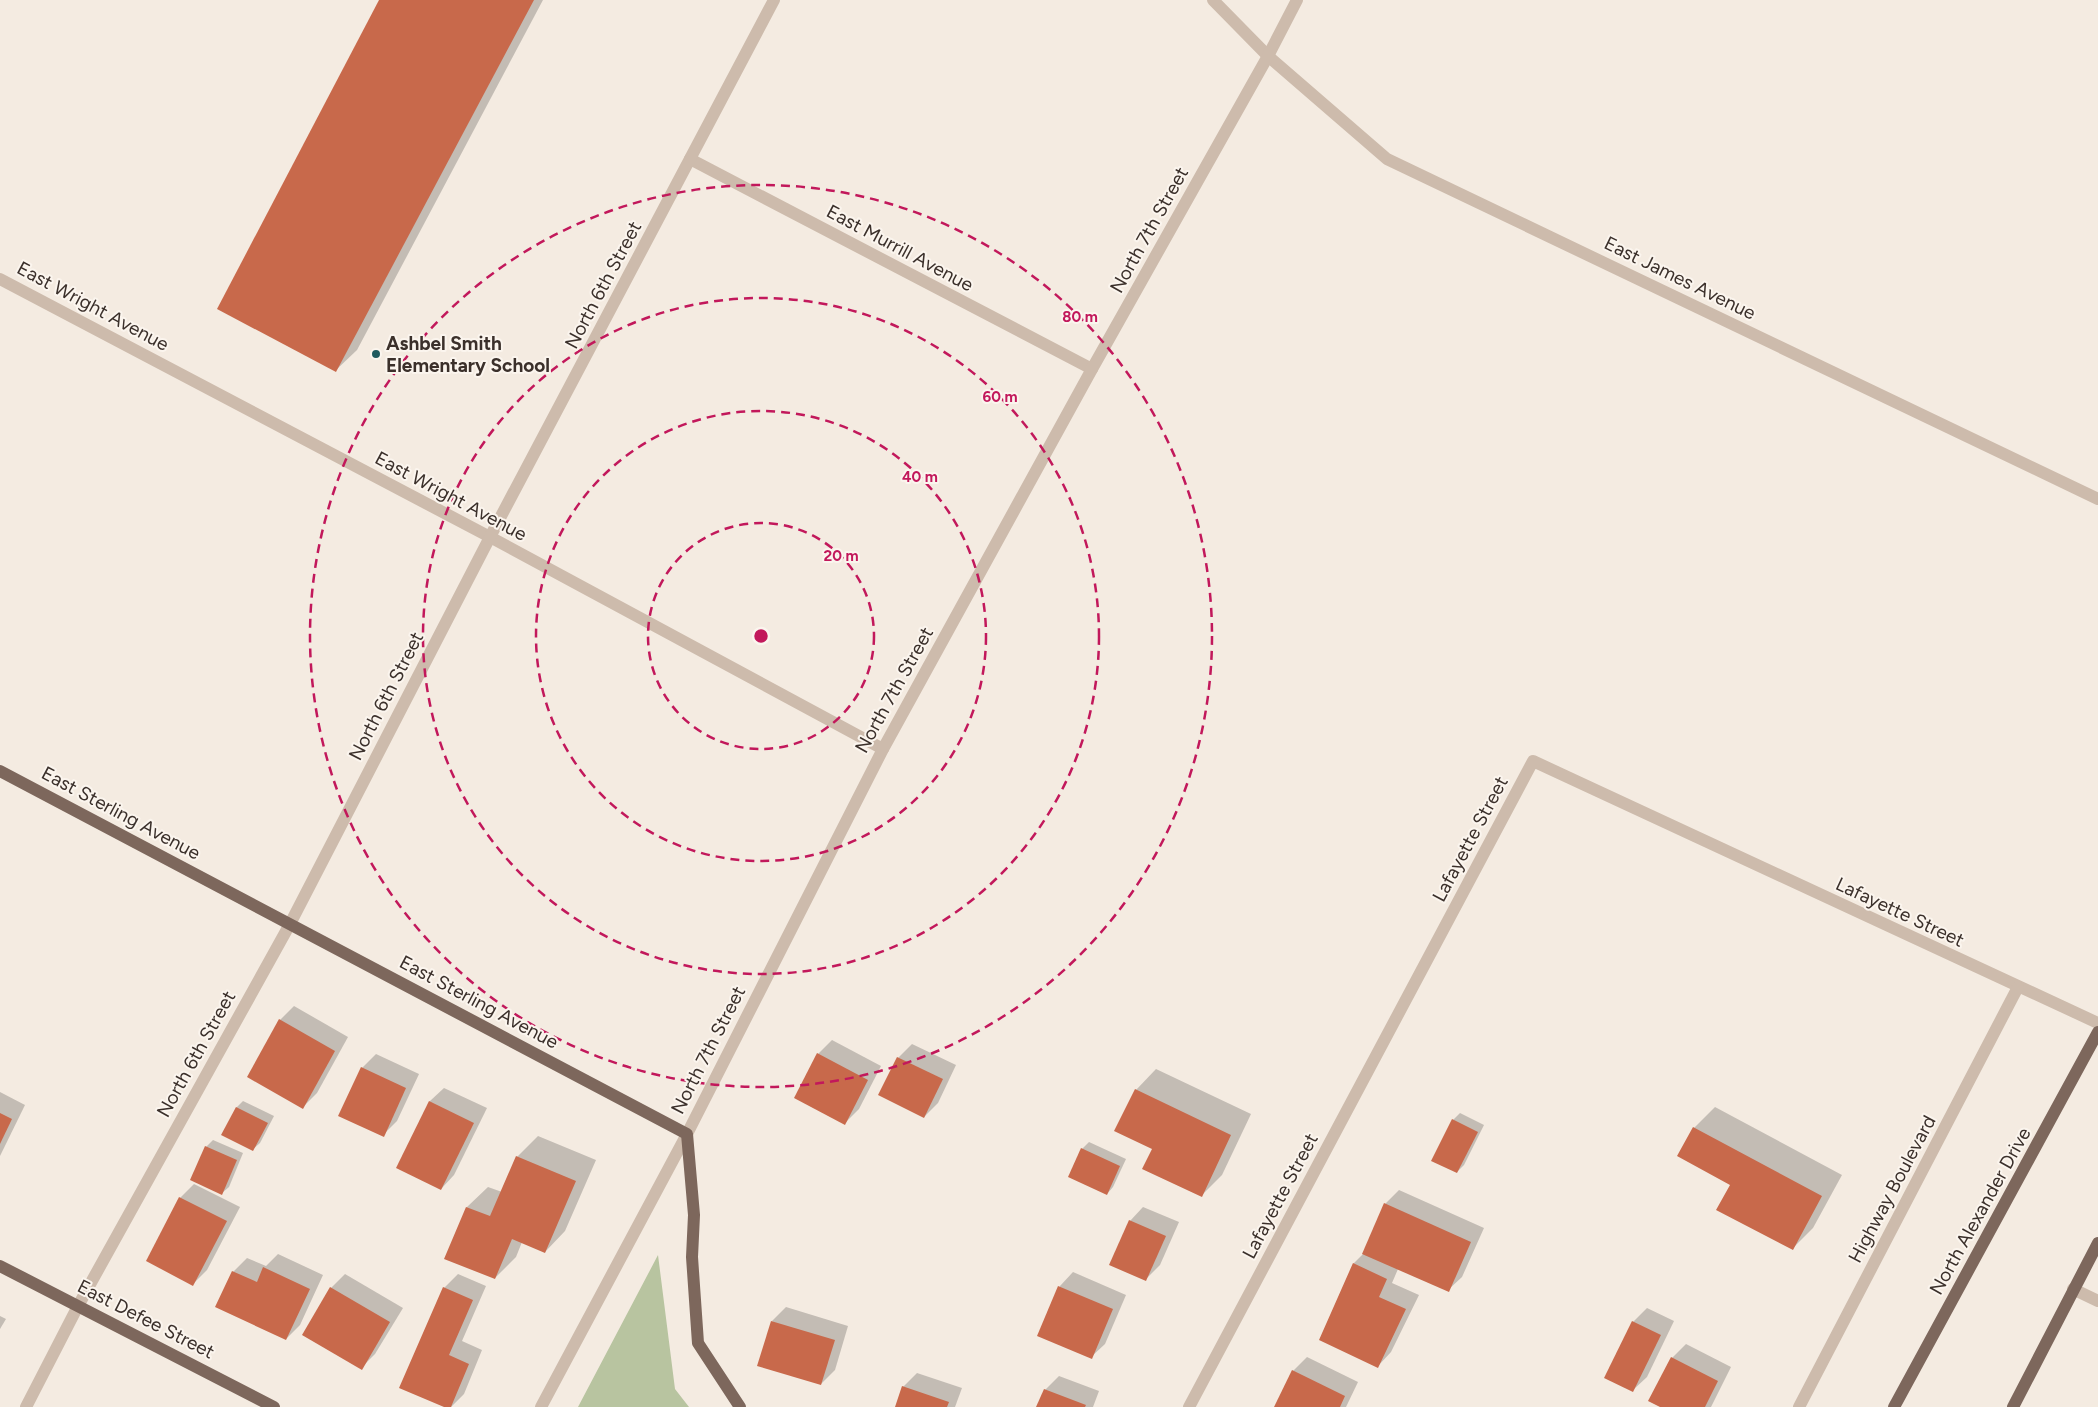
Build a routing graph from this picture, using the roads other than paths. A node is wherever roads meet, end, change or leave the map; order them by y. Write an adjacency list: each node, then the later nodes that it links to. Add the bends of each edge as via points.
1 (774, 0): 5 (street, North 6th Street)
2 (1213, 0): 4 (street, East James Avenue)
3 (1297, 0): 4 (street, North 7th Street)
4 (1268, 56): 7 (street, North 7th Street); 8 (street, East James Avenue, via 1387,159)
5 (690, 159): 7 (street, East Murrill Avenue); 9 (street, North 6th Street)
6 (0, 278): 9 (street, East Wright Avenue)
7 (1092, 369): 10 (street, North 7th Street)
8 (2098, 499)
9 (490, 537): 10 (street, East Wright Avenue); 12 (street, North 6th Street)
10 (883, 749): 16 (street, North 7th Street)
11 (0, 771): 12 (main road, East Sterling Avenue)
12 (290, 924): 16 (main road, East Sterling Avenue); 21 (street, North 6th Street)
13 (2018, 988): 14 (street); 26 (street, Lafayette Street, via 1532,761); 27 (street, Highway Boulevard)
14 (2098, 1023)
15 (2098, 1032): 28 (main road, North Alexander Drive)
16 (687, 1134): 24 (street, North 7th Street); 25 (main road, via 694,1215 692,1257 698,1343)
17 (2098, 1243): 19 (main road)
18 (0, 1266): 21 (main road, East Defee Street)
19 (2073, 1289): 20 (street); 29 (main road)
20 (2098, 1301)
21 (78, 1306): 22 (street, North 6th Street); 23 (main road, East Defee Street)
22 (26, 1407)
23 (274, 1407)
24 (542, 1407)
25 (740, 1407)
26 (1189, 1407)
27 (1799, 1407)
28 (1894, 1407)
29 (2013, 1407)

